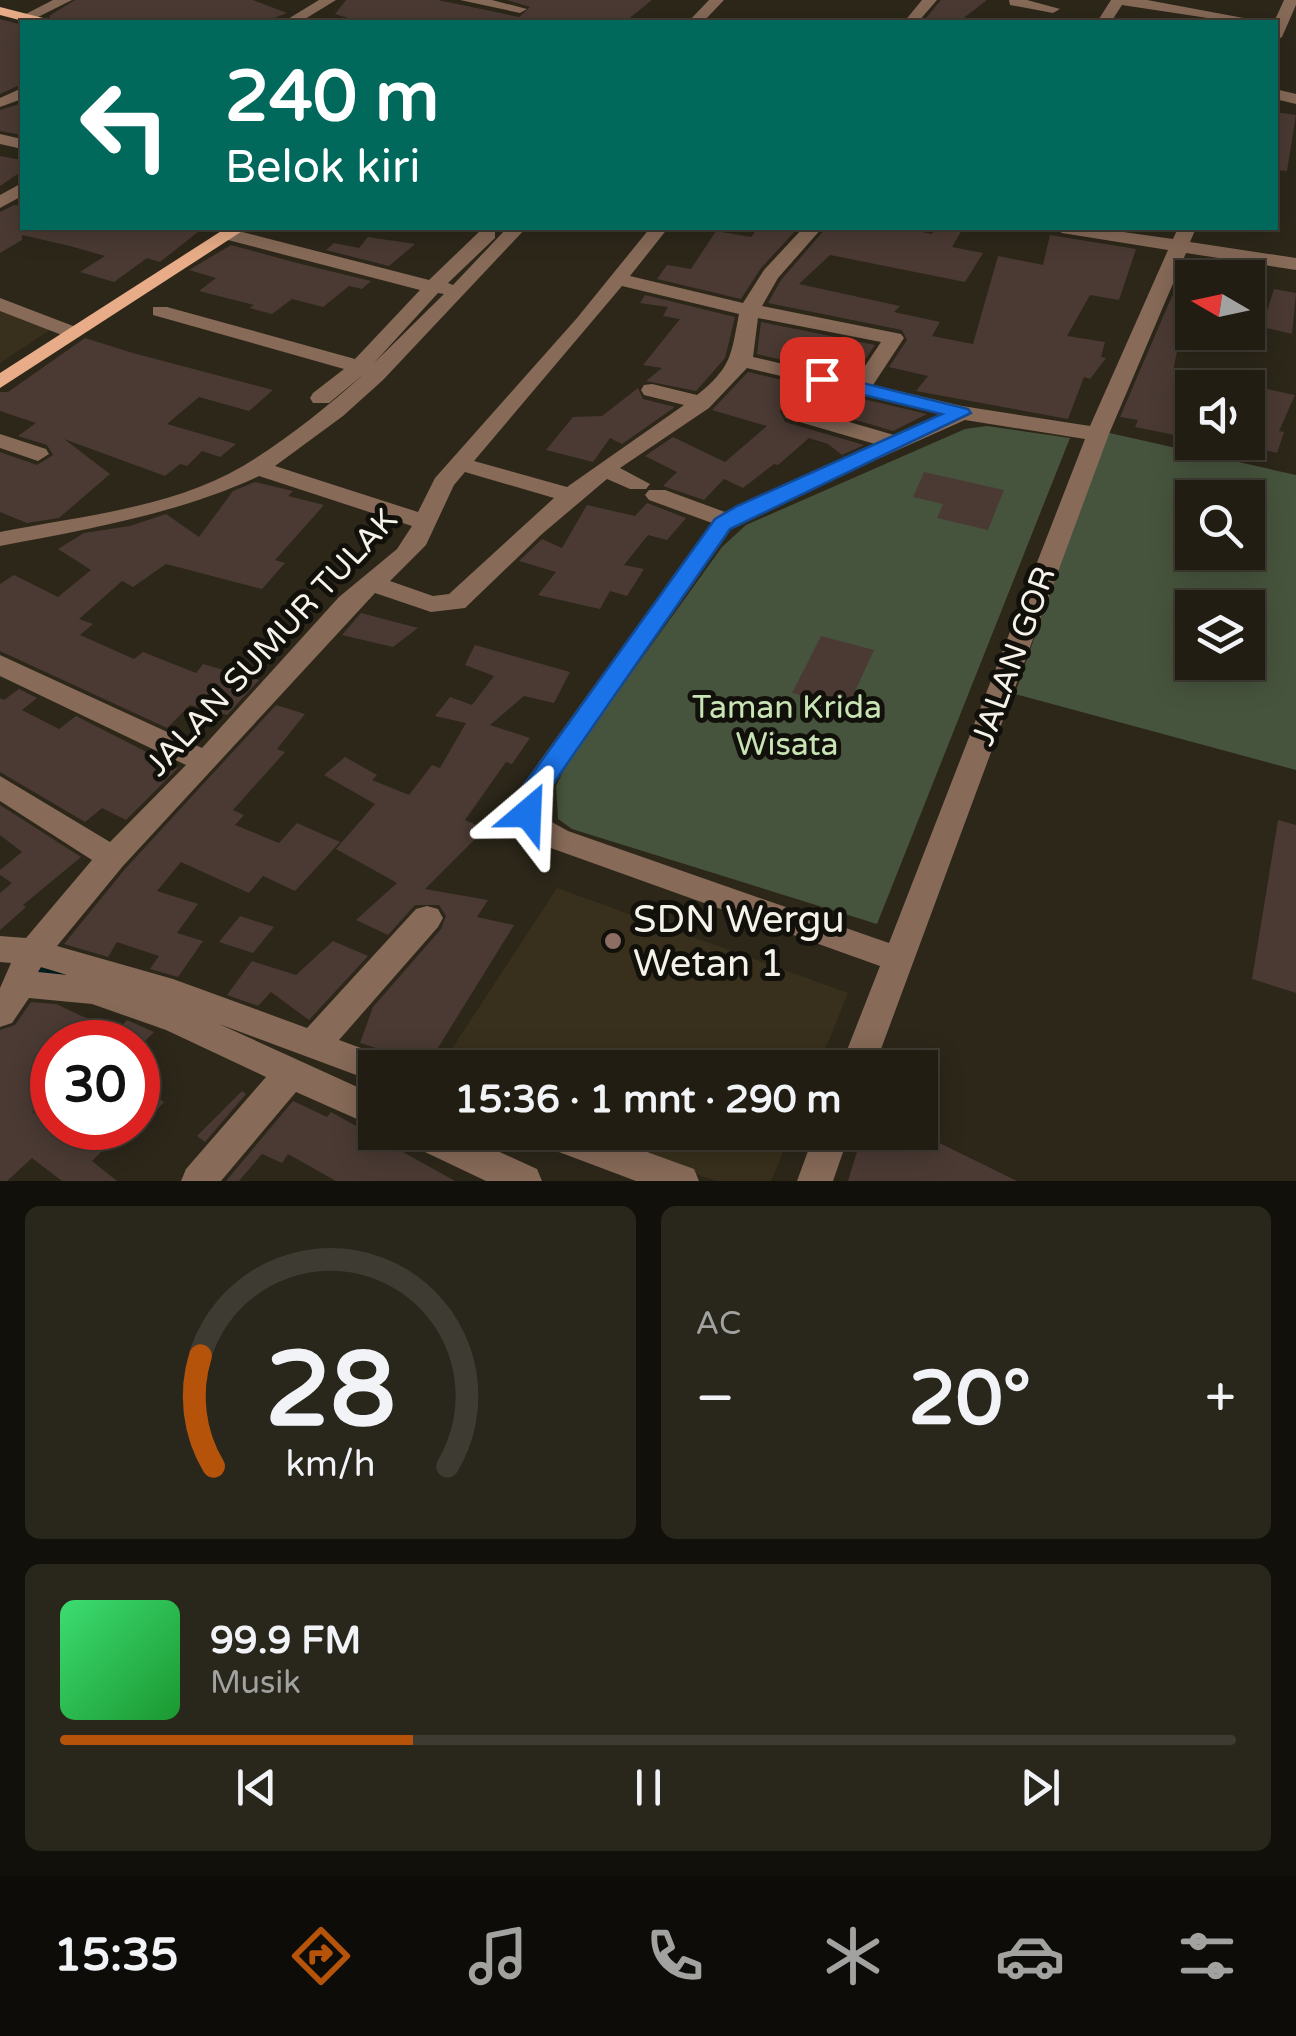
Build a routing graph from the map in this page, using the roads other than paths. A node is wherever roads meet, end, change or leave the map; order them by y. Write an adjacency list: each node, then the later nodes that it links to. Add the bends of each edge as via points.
1 (64, 0): 12 (street)
2 (329, 0): 14 (street)
3 (467, 0): 9 (street)
4 (700, 0): 16 (street)
5 (717, 0): 17 (street)
6 (930, 0): 18 (street)
7 (1119, 0): 19 (street)
8 (1015, 2): 10 (street)
9 (526, 4): 15 (street)
10 (1056, 4)
11 (0, 11): 12 (main road)
12 (26, 18): 13 (main road)
13 (34, 20)
14 (294, 20)
15 (505, 20)
16 (681, 20)
17 (697, 20)
18 (914, 20)
19 (1245, 20)
20 (1285, 24): 21 (street)
21 (1296, 45)
22 (20, 94): 23 (street)
23 (3, 103)
24 (494, 230): 33 (street)
25 (515, 230): 33 (street)
26 (658, 230): 32 (street, JALAN SUMUR TULAK)
27 (811, 230): 35 (street)
28 (1089, 230): 30 (street)
29 (232, 231): 33 (street); 37 (main road)
30 (1182, 237): 31 (street); 47 (street, JALAN GOR)
31 (1296, 264)
32 (619, 280): 35 (street); 51 (street, JALAN SUMUR TULAK)
33 (446, 289): 39 (street)
34 (0, 304): 37 (street)
35 (752, 307): 38 (street); 41 (street, via 894,338)
36 (160, 310): 39 (street)
37 (74, 334): 40 (main road)
38 (744, 361): 41 (street); 44 (street)
39 (369, 369): 43 (street); 52 (street, via 336,410)
40 (0, 382)
41 (861, 388): 46 (street)
42 (652, 390): 44 (street)
43 (321, 398)
44 (701, 404): 53 (street)
45 (794, 412): 49 (street)
46 (962, 413): 47 (street); 49 (street)
47 (1098, 434): 64 (street, JALAN GOR)
48 (0, 441): 50 (street)
49 (897, 443): 55 (street)
50 (38, 454)
51 (460, 464): 54 (street); 56 (street, JALAN SUMUR TULAK)
52 (255, 467): 56 (street); 57 (street, via 169,502)
53 (604, 469): 54 (street); 55 (street)
54 (573, 496): 58 (street, via 456,602 414,600)
55 (728, 520): 64 (street, via 532,795 528,813 558,839)
56 (426, 522): 58 (street, JALAN SUMUR TULAK, via 406,554)
57 (0, 538)
58 (371, 583): 60 (street, JALAN SUMUR TULAK)
59 (0, 664): 60 (street)
60 (206, 762): 62 (street, JALAN SUMUR TULAK)
61 (0, 787): 62 (street)
62 (112, 858): 65 (street, JALAN SUMUR TULAK)
63 (427, 918): 67 (street)
64 (899, 960): 68 (street, JALAN GOR)
65 (21, 964): 66 (street, JALAN SUMUR TULAK); 67 (street, via 173,993); 70 (street, via 177,1020)
66 (0, 1014)
67 (315, 1043): 69 (street)
68 (864, 1050)
69 (358, 1061)
70 (291, 1073): 71 (street); 75 (street)
71 (358, 1104)
72 (457, 1150): 76 (street)
73 (596, 1150): 77 (street)
74 (826, 1150): 78 (street)
75 (200, 1181)
76 (524, 1181)
77 (681, 1181)
78 (815, 1181)

